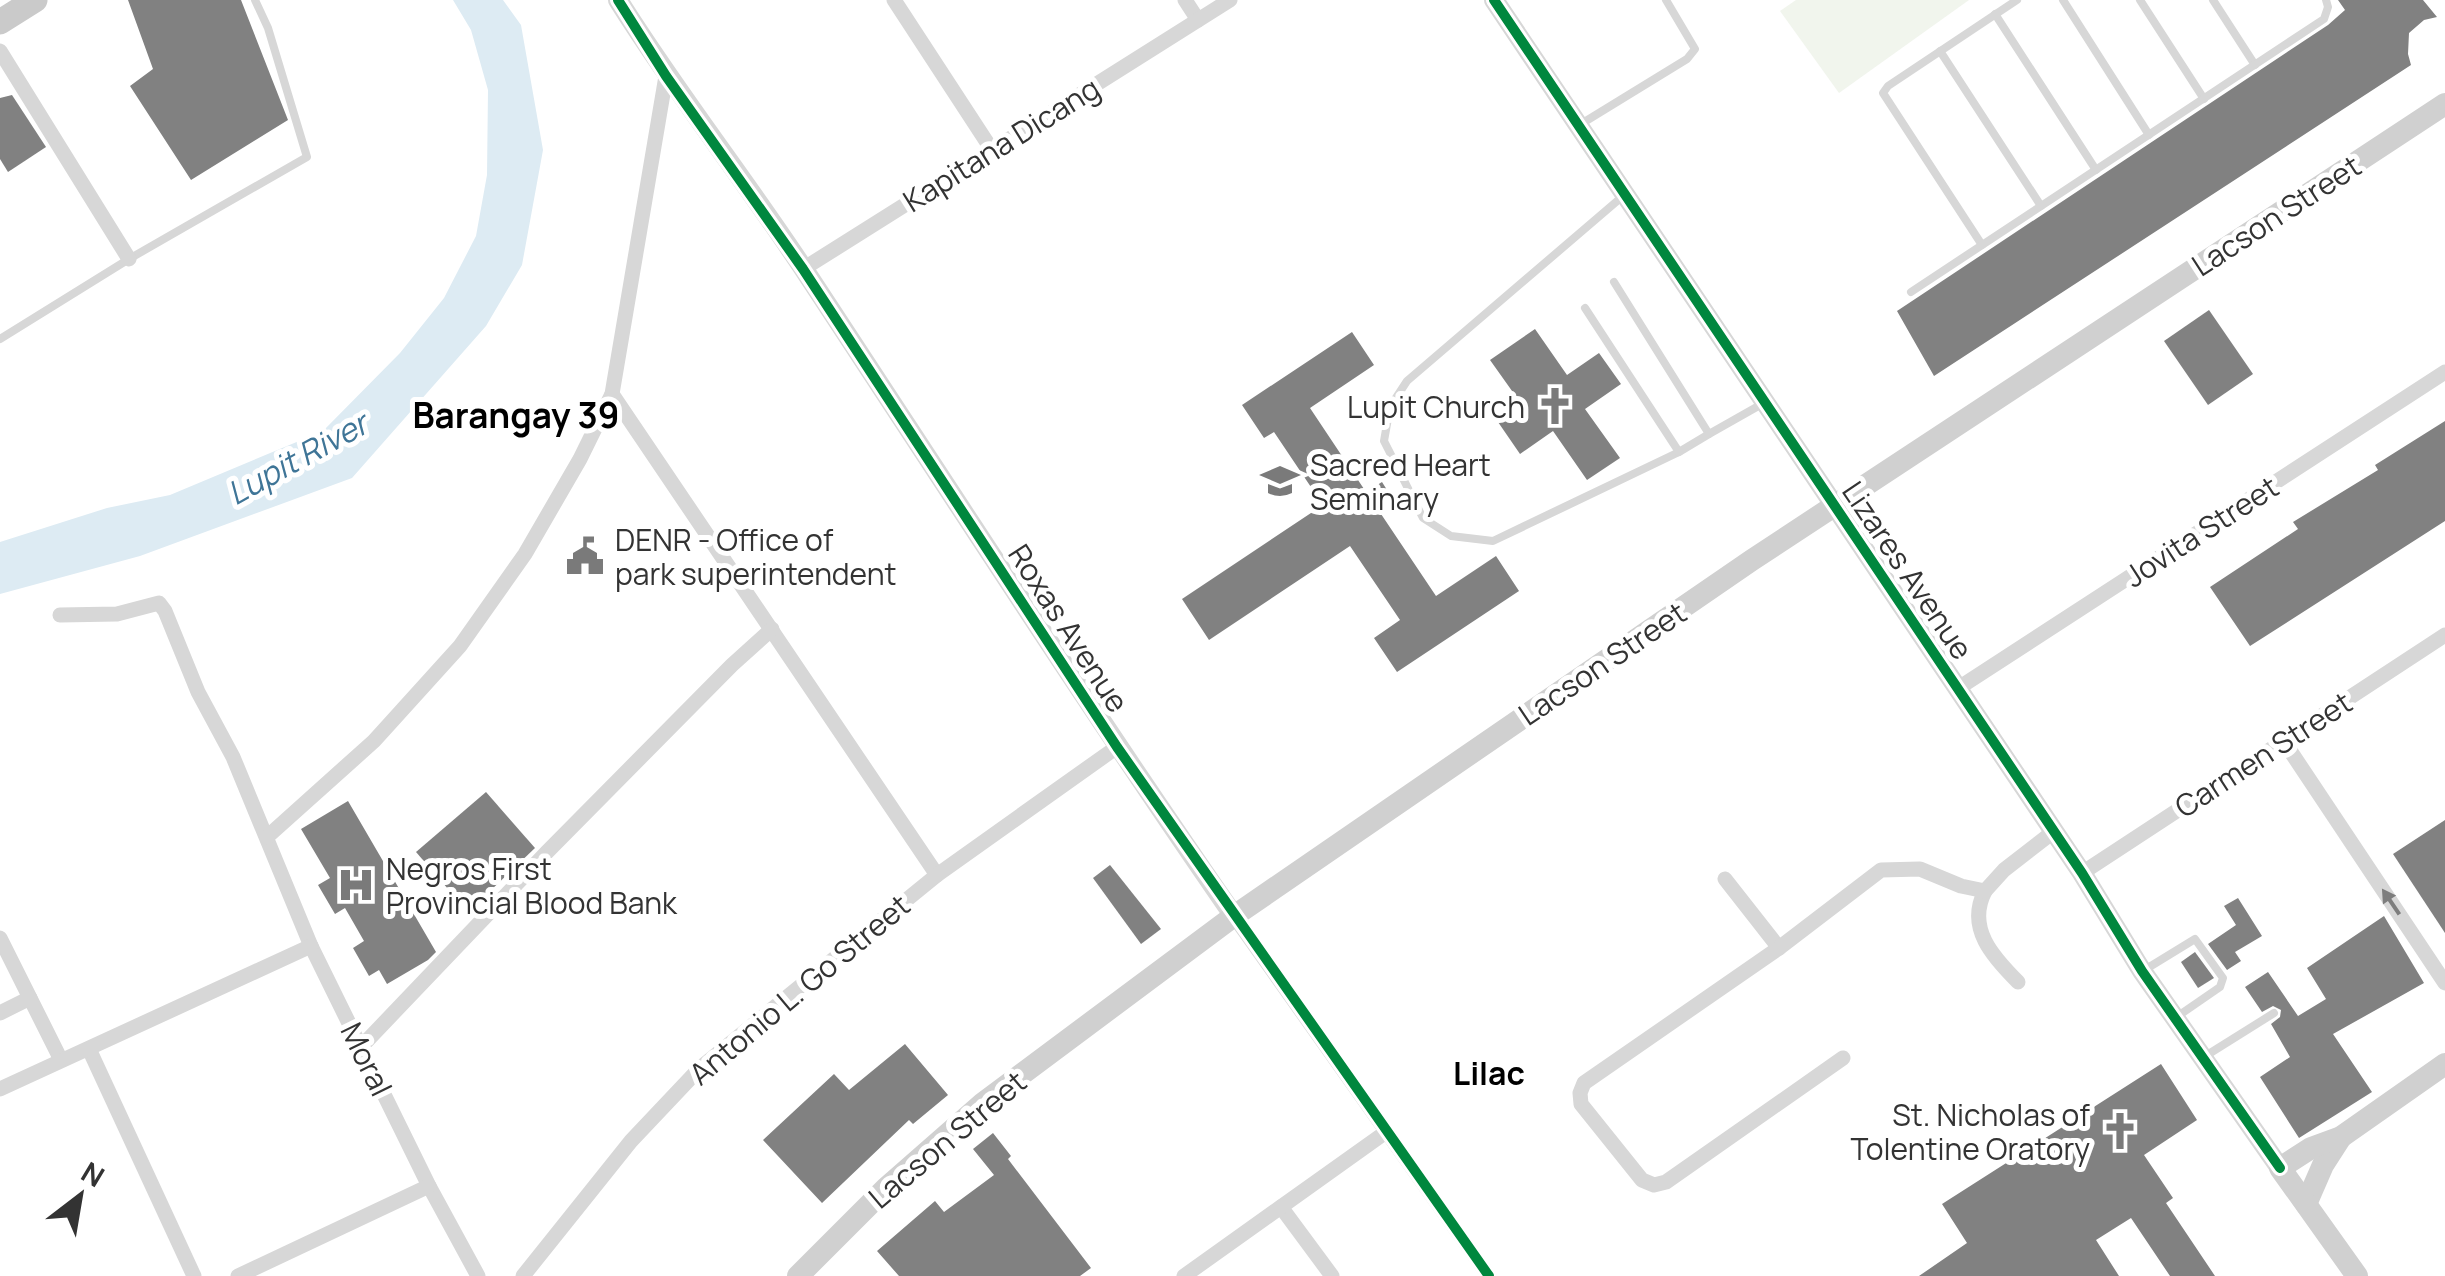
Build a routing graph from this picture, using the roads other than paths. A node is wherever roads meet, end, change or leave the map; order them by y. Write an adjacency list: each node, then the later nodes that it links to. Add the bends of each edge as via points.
1 (35, 0): 16 (main road)
2 (256, 0): 30 (lane, via 307,156)
3 (618, 0): 20 (street, Roxas Avenue)
4 (894, 0): 25 (street)
5 (1185, 0): 15 (street)
6 (1230, 0): 15 (street, Kapitana Dicang)
7 (1494, 0): 23 (street, Lizares Avenue)
8 (1666, 0): 23 (lane, via 1695,49)
9 (2017, 0): 14 (lane)
10 (2063, 0): 24 (lane)
11 (2140, 0): 21 (lane)
12 (2213, 0): 19 (lane)
13 (2326, 0): 19 (lane, via 2324,20)
14 (1995, 14): 18 (lane); 26 (lane)
15 (1198, 20): 25 (street, Kapitana Dicang)
16 (0, 22)
17 (0, 52): 30 (street)
18 (1940, 52): 28 (lane); 29 (lane, via 1883,93)
19 (2255, 65): 21 (lane)
20 (666, 76): 31 (street, Roxas Avenue); 37 (street)
21 (2204, 99): 24 (lane)
22 (2444, 105): 41 (main road, Lacson Street)
23 (1578, 126): 27 (street, Lizares Avenue)
24 (2149, 135): 26 (lane)
25 (992, 150): 31 (street, Kapitana Dicang)
26 (2096, 170): 28 (lane)
27 (1623, 196): 38 (street, Lizares Avenue); 40 (lane, via 1407,381 1390,407 1384,441 1424,518 1450,536 1492,541)
28 (2041, 206): 29 (lane)
29 (1982, 246): 33 (lane)
30 (129, 259): 35 (lane)
31 (804, 269): 47 (street, Roxas Avenue)
32 (1614, 282): 39 (lane)
33 (1911, 292)
34 (1585, 308): 40 (lane)
35 (0, 339)
36 (2445, 372): 45 (street, Jovita Street)
37 (612, 394): 43 (street); 49 (street, via 554,510 460,646 374,741)
38 (1766, 401): 39 (lane); 41 (street, Lizares Avenue)
39 (1709, 434): 40 (lane)
40 (1679, 452)
41 (1836, 507): 45 (street, Lizares Avenue); 54 (main road, Lacson Street)
42 (60, 614): 49 (street, Moral, via 118,614 159,603)
43 (772, 629): 51 (street); 65 (street)
44 (2445, 634): 46 (street, Carmen Street)
45 (1958, 689): 48 (street, Lizares Avenue)
46 (2283, 740): 50 (street, Carmen Street); 60 (street, one-way to 46)
47 (1117, 747): 51 (street, Antonio L. Go Street); 54 (street, Roxas Avenue)
48 (2053, 832): 50 (street, Lizares Avenue); 53 (street)
49 (267, 837): 56 (street, Moral)
50 (2082, 873): 58 (street, Lizares Avenue)
51 (937, 875): 81 (street, Antonio L. Go Street, via 679,1088)
52 (1725, 879): 57 (street)
53 (1985, 890): 57 (street, via 1920,869 1882,870); 59 (street, via 1978,914 1983,940)
54 (1234, 916): 72 (street, Roxas Avenue); 82 (main road, Lacson Street, via 983,1104)
55 (0, 938): 61 (street)
56 (311, 946): 65 (street, Moral); 66 (street)
57 (1779, 948): 67 (street, via 1584,1083 1582,1104 1642,1180 1654,1185)
58 (2142, 971): 64 (street, Lizares Avenue); 64 (lane, via 2191,940 2200,942 2224,982)
59 (2018, 982)
60 (2445, 983)
61 (30, 998): 62 (street); 69 (street)
62 (0, 1013)
63 (2274, 1013): 68 (lane)
64 (2174, 1018): 68 (street, Lizares Avenue)
65 (361, 1047): 75 (street, Moral)
66 (90, 1049): 69 (street); 78 (street)
67 (1842, 1058)
68 (2203, 1058): 74 (street, Lizares Avenue)
69 (61, 1060): 71 (street)
70 (2445, 1064): 73 (main road)
71 (0, 1089)
72 (1386, 1132): 77 (street); 85 (street, Roxas Avenue)
73 (2341, 1137): 74 (main road); 76 (main road)
74 (2280, 1168): 76 (main road, Lizares Avenue)
75 (429, 1186): 79 (street); 80 (street, Moral)
76 (2306, 1204): 86 (main road, Lizares Avenue)
77 (1281, 1207): 83 (street); 84 (street)
78 (194, 1276)
79 (238, 1276)
80 (478, 1276)
81 (523, 1276)
82 (798, 1276)
83 (1184, 1276)
84 (1332, 1276)
85 (1490, 1276)
86 (2357, 1276)

